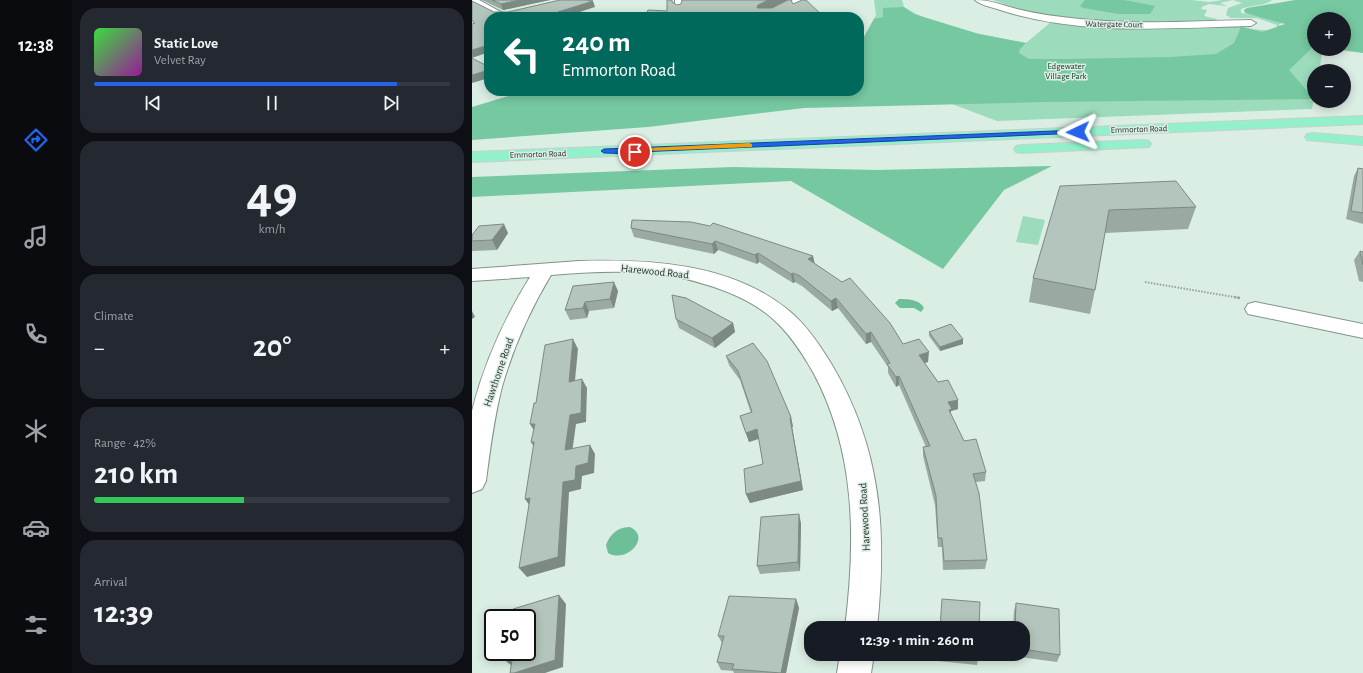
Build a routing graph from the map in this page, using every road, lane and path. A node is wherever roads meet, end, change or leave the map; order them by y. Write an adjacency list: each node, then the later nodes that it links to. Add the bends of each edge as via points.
1 (472, 0): 6 (street)
2 (680, 0): 5 (street)
3 (800, 0): 7 (street)
4 (980, 0): 9 (street, Watergate Court, via 1013,12 1075,23)
5 (680, 11)
6 (500, 12)
7 (775, 12)
8 (1221, 12): 9 (street, via 1220,17)
9 (1229, 23): 10 (street, Watergate Court)
10 (1251, 23)
11 (1363, 119): 19 (main road, Emmorton Road)
12 (1363, 135): 14 (main road)
13 (1296, 137): 14 (main road)
14 (1312, 137): 15 (main road)
15 (1363, 141)
16 (1161, 144): 17 (main road, Emmorton Road)
17 (1009, 149)
18 (994, 150): 19 (main road, Emmorton Road, via 757,153)
19 (604, 151): 20 (main road, Emmorton Road)
20 (472, 157)
21 (543, 271): 22 (street, Harewood Road); 25 (street, Hawthorne Road, via 521,310 491,386); 26 (street, Harewood Road, via 604,266 687,273 715,281 760,300 798,331 828,376 844,409 856,448 864,494 866,543 866,596)
22 (472, 275)
23 (1255, 309): 24 (street)
24 (1363, 331)
25 (472, 481)
26 (862, 621)
27 (856, 661): 28 (street)
28 (854, 673)

